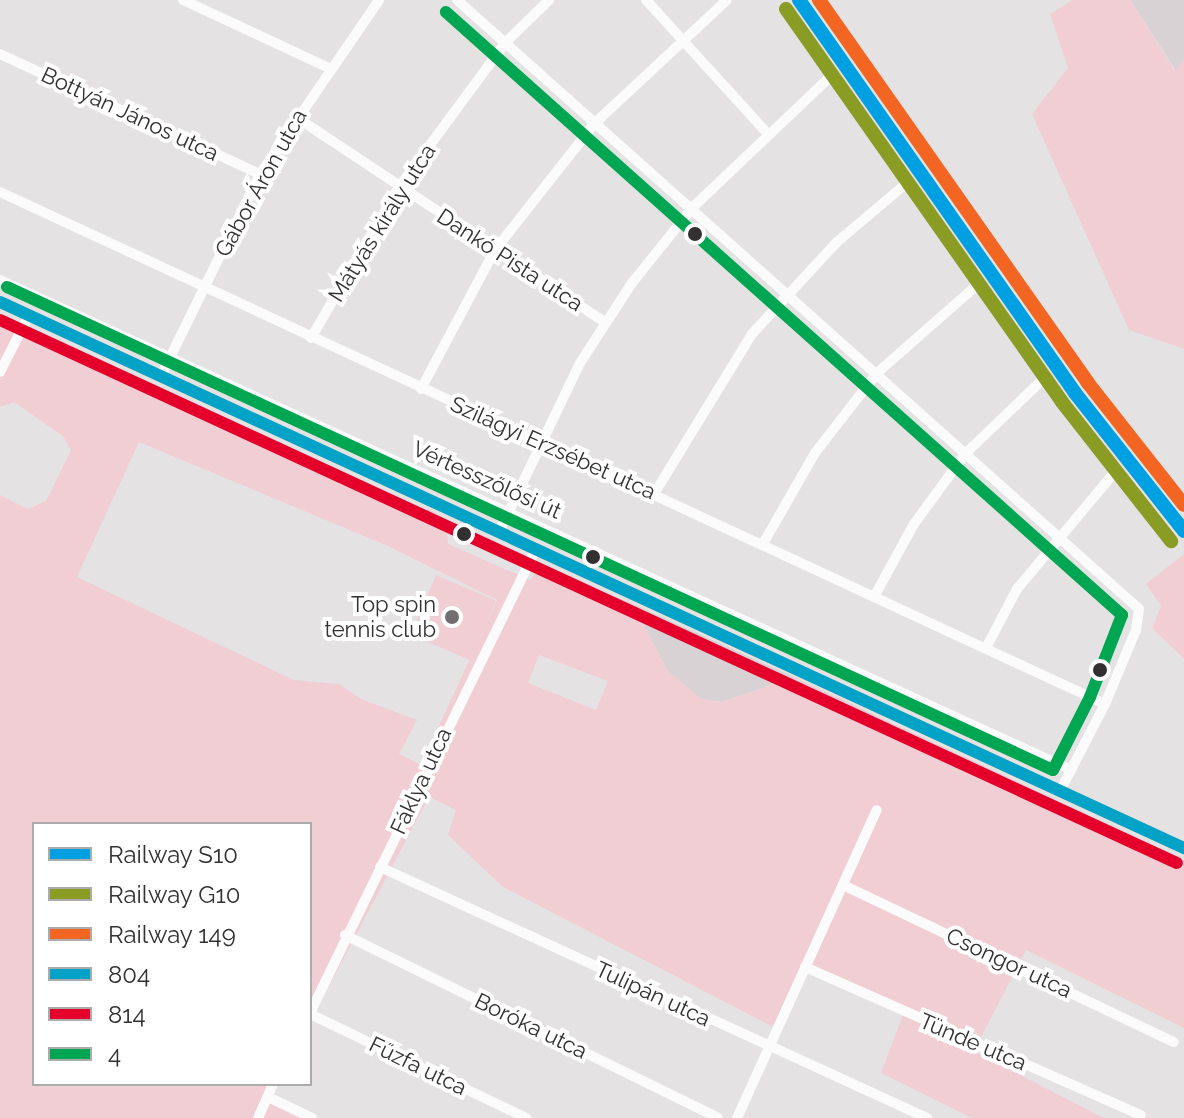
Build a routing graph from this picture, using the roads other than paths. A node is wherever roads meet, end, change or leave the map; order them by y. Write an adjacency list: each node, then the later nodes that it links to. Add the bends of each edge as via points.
1 (183, 0): 10 (street)
2 (379, 0): 10 (street, Gábor Áron utca)
3 (457, 0): 8 (street)
4 (549, 0): 8 (street, Mátyás király utca)
5 (646, 0): 7 (street)
6 (727, 0): 7 (street)
7 (680, 39): 13 (street); 14 (street)
8 (506, 42): 13 (street); 17 (street, Mátyás király utca)
9 (0, 54): 15 (street, Bottyán János utca)
10 (329, 68): 12 (street, Gábor Áron utca)
11 (827, 80): 14 (street)
12 (296, 117): 15 (street, Gábor Áron utca); 17 (street, Dankó Pista utca)
13 (595, 123): 19 (street); 20 (street)
14 (767, 133): 19 (street)
15 (260, 174): 23 (street, Gábor Áron utca)
16 (908, 182): 24 (street, via 837,242)
17 (399, 187): 20 (street, Dankó Pista utca); 28 (street, Mátyás király utca)
18 (0, 192): 23 (street, Szilágyi Erzsébet utca)
19 (692, 208): 24 (street); 27 (street)
20 (495, 250): 27 (street, Dankó Pista utca); 34 (street)
21 (0, 280): 29 (street, Vértesszőlősi út)
22 (977, 285): 31 (street)
23 (204, 286): 28 (street, Szilágyi Erzsébet utca); 29 (street, Gábor Áron utca)
24 (789, 293): 31 (street); 38 (street, via 752,334 707,401)
25 (0, 302): 26 (main road, Vértesszőlősi út)
26 (29, 315): 30 (street); 32 (main road, Vértesszőlősi út)
27 (604, 322): 35 (street)
28 (311, 338): 34 (street, Szilágyi Erzsébet utca)
29 (170, 358): 32 (street, Gábor Áron utca); 39 (street, Vértesszőlősi út)
30 (0, 372)
31 (877, 373): 36 (street); 42 (street, via 815,453)
32 (161, 376): 40 (main road, Vértesszőlősi út)
33 (1041, 381): 36 (street)
34 (421, 389): 35 (street, Szilágyi Erzsébet utca)
35 (540, 440): 38 (street, Szilágyi Erzsébet utca); 39 (street)
36 (966, 453): 41 (street); 44 (street, via 914,524)
37 (1113, 474): 41 (street)
38 (654, 494): 42 (street, Szilágyi Erzsébet utca)
39 (507, 512): 40 (street); 47 (street, Vértesszőlősi út)
40 (499, 532): 43 (main road, Vértesszőlősi út)
41 (1060, 533): 45 (street, via 1017,589); 46 (street, via 1139,609 1136,630)
42 (764, 542): 44 (street, Szilágyi Erzsébet utca)
43 (535, 551): 48 (main road, Vértesszőlősi út); 53 (street, Fáklya utca)
44 (874, 597): 45 (street, Szilágyi Erzsébet utca)
45 (986, 648): 46 (street, Szilágyi Erzsébet utca)
46 (1105, 704): 49 (street)
47 (956, 717): 48 (street); 49 (street, Vértesszőlősi út)
48 (947, 738): 50 (main road, Vértesszőlősi út)
49 (1071, 770): 50 (street)
50 (1060, 791): 52 (main road, Vértesszőlősi út)
51 (877, 810): 54 (street)
52 (1184, 848)
53 (380, 867): 55 (street, Fáklya utca); 60 (street, Tulipán utca)
54 (843, 885): 56 (street); 59 (street, Csongor utca)
55 (345, 935): 57 (street, Fáklya utca); 67 (street, Boróka utca)
56 (805, 967): 60 (street); 63 (street, Tünde utca)
57 (312, 1009)
58 (312, 1015): 66 (street, Fűzfa utca)
59 (1174, 1042)
60 (772, 1049): 68 (street); 69 (street, Tulipán utca)
61 (272, 1086): 62 (street)
62 (268, 1097): 64 (street); 65 (street)
63 (1141, 1115)
64 (258, 1118)
65 (312, 1118)
66 (526, 1118)
67 (718, 1118)
68 (737, 1118)
69 (927, 1118)

